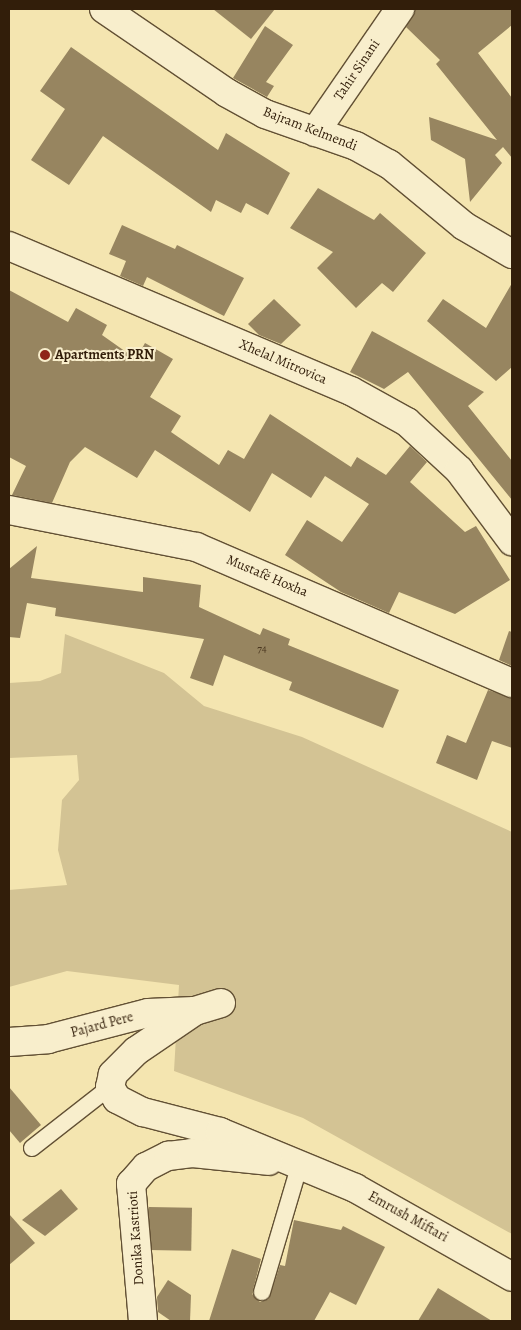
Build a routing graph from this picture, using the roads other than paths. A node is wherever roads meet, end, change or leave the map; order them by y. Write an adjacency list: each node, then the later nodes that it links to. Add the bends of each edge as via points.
1 (104, 9): 3 (street, Bajram Kelmendi, via 227,93)
2 (400, 9): 3 (street, Tahir Sinani)
3 (315, 132): 5 (street, Bajram Kelmendi, via 356,146 389,164 464,226)
4 (9, 246): 7 (street, Xhelal Mitrovica, via 351,391 407,422 459,470)
5 (512, 254)
6 (9, 510): 8 (street, Mustafë Hoxha, via 196,547)
7 (512, 541)
8 (512, 683)
9 (221, 1003): 10 (street)
10 (195, 1011): 11 (street, Pajard Pere, via 148,1013 48,1039); 12 (street, via 136,1051 112,1074)
11 (9, 1042)
12 (110, 1087): 13 (lane); 14 (street, Emrush Miftari, via 127,1107 220,1132)
13 (32, 1148)
14 (300, 1164): 15 (street, Emrush Miftari, via 379,1201); 16 (lane); 17 (street, Donika Kastrioti, via 192,1153 168,1156 146,1167 131,1184 130,1203)
15 (512, 1276)
16 (262, 1292)
17 (143, 1321)

